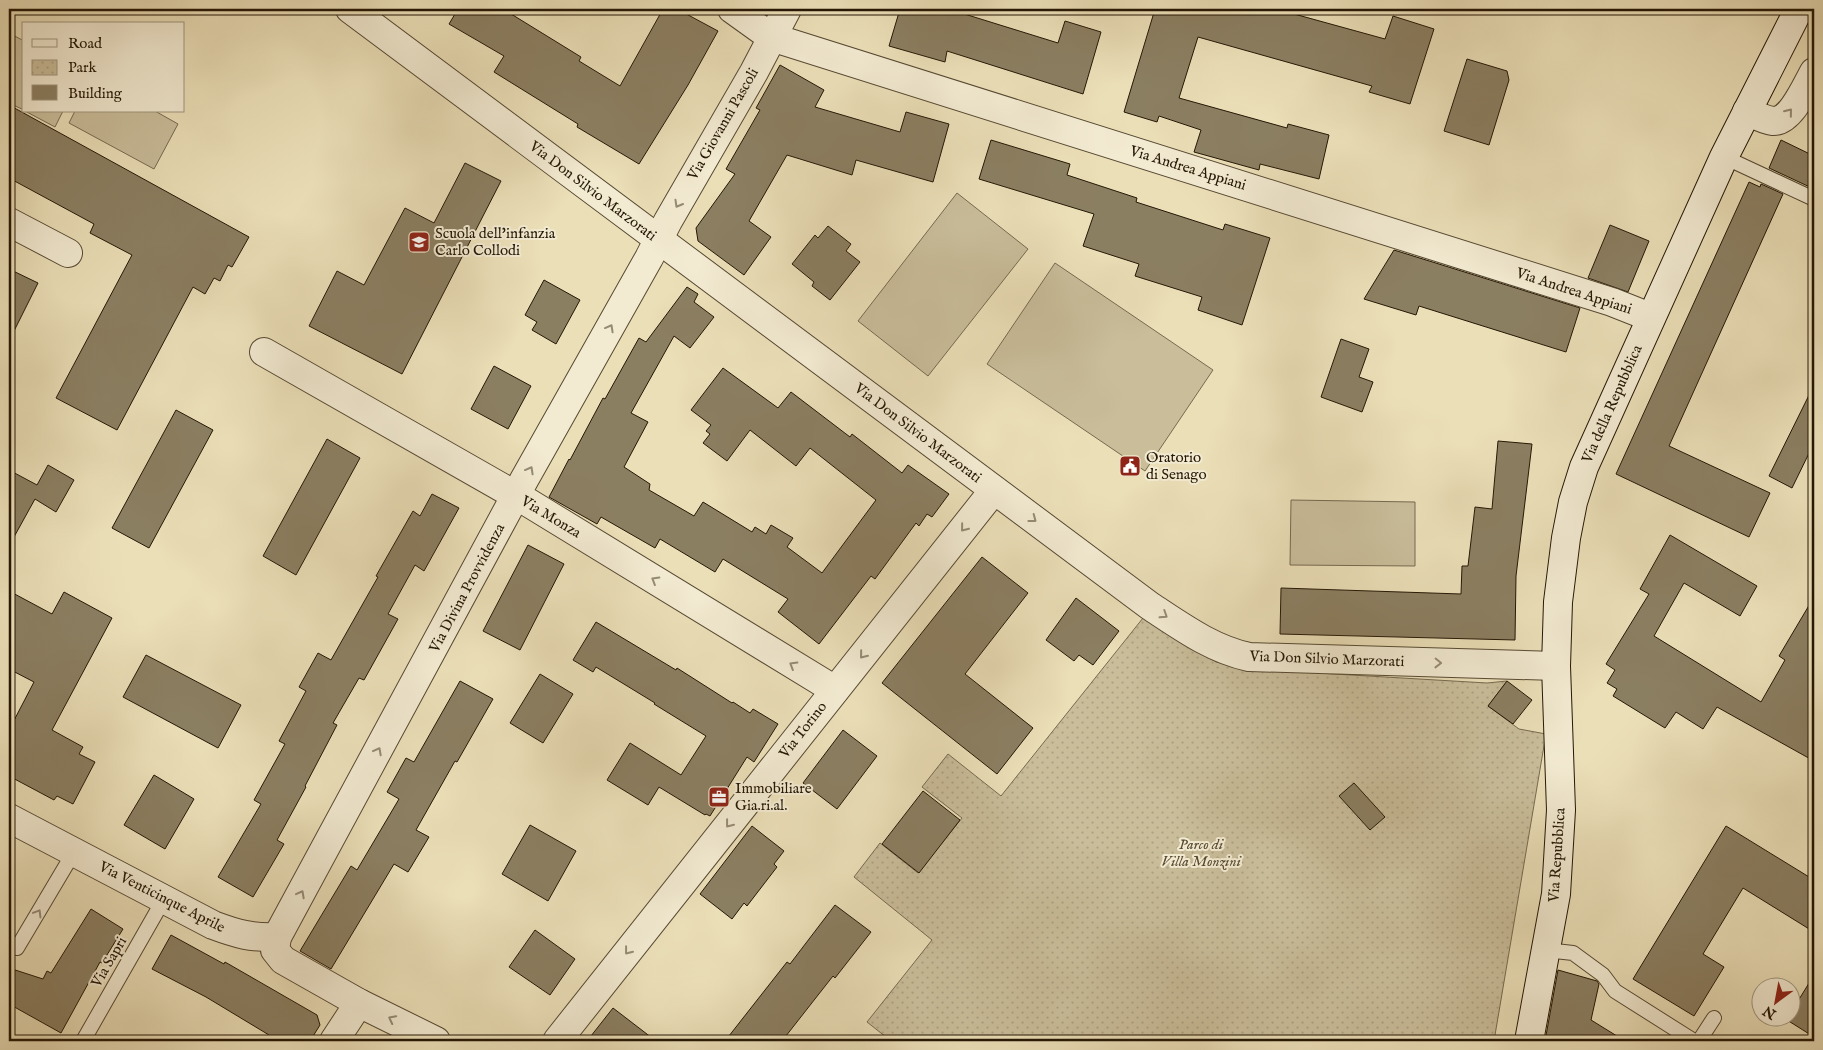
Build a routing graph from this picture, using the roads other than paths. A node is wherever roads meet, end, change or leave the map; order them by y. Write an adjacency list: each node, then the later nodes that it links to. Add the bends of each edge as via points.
1 (350, 9): 11 (street, Via Don Silvio Marzorati)
2 (732, 9): 5 (street, Via Andrea Appiani)
3 (787, 9): 5 (street, Via Giovanni Pascoli)
4 (1799, 9): 7 (street, Via della Repubblica)
5 (771, 37): 11 (street, Via Giovanni Pascoli, one-way to 11); 13 (street, Via Andrea Appiani, via 1612,302)
6 (1814, 72): 7 (street, one-way to 6, via 1767,120 1783,120)
7 (1747, 111): 8 (street, Via della Repubblica)
8 (1724, 157): 9 (lane); 13 (street, Via della Repubblica)
9 (1814, 199)
10 (9, 222): 12 (street)
11 (658, 239): 15 (street, Via Don Silvio Marzorati); 16 (street, Via Divina Provvidenza, one-way to 11)
12 (68, 253)
13 (1650, 317): 17 (street, Via della Repubblica, via 1584,467 1573,502 1558,602)
14 (264, 352): 16 (street, Via Monza)
15 (994, 490): 17 (street, Via Don Silvio Marzorati, one-way to 17, via 1150,606 1233,654); 18 (street, Via Torino, one-way to 18)
16 (516, 496): 18 (street, Via Monza, one-way to 16); 22 (street, Via Divina Provvidenza, one-way to 16)
17 (1556, 666): 24 (street, Via Repubblica, via 1561,810 1556,894)
18 (835, 690): 30 (street, Via Torino, one-way to 30)
19 (11, 825): 20 (street, Via Venticinque Aprile)
20 (74, 852): 21 (street, Via Venticinque Aprile); 23 (lane, one-way to 20, via 17,948)
21 (164, 900): 22 (street, Via Venticinque Aprile, via 241,936); 27 (lane, Via Sapri)
22 (277, 937): 25 (street, via 275,950 283,960)
23 (9, 946)
24 (1546, 950): 31 (street, Via Repubblica); 32 (lane, via 1573,952 1603,975 1615,991)
25 (359, 1003): 28 (street); 29 (street, one-way to 25)
26 (1714, 1018): 33 (lane)
27 (83, 1041)
28 (334, 1041)
29 (436, 1041)
30 (557, 1041)
31 (1529, 1041)
32 (1694, 1041)
33 (1699, 1041)

